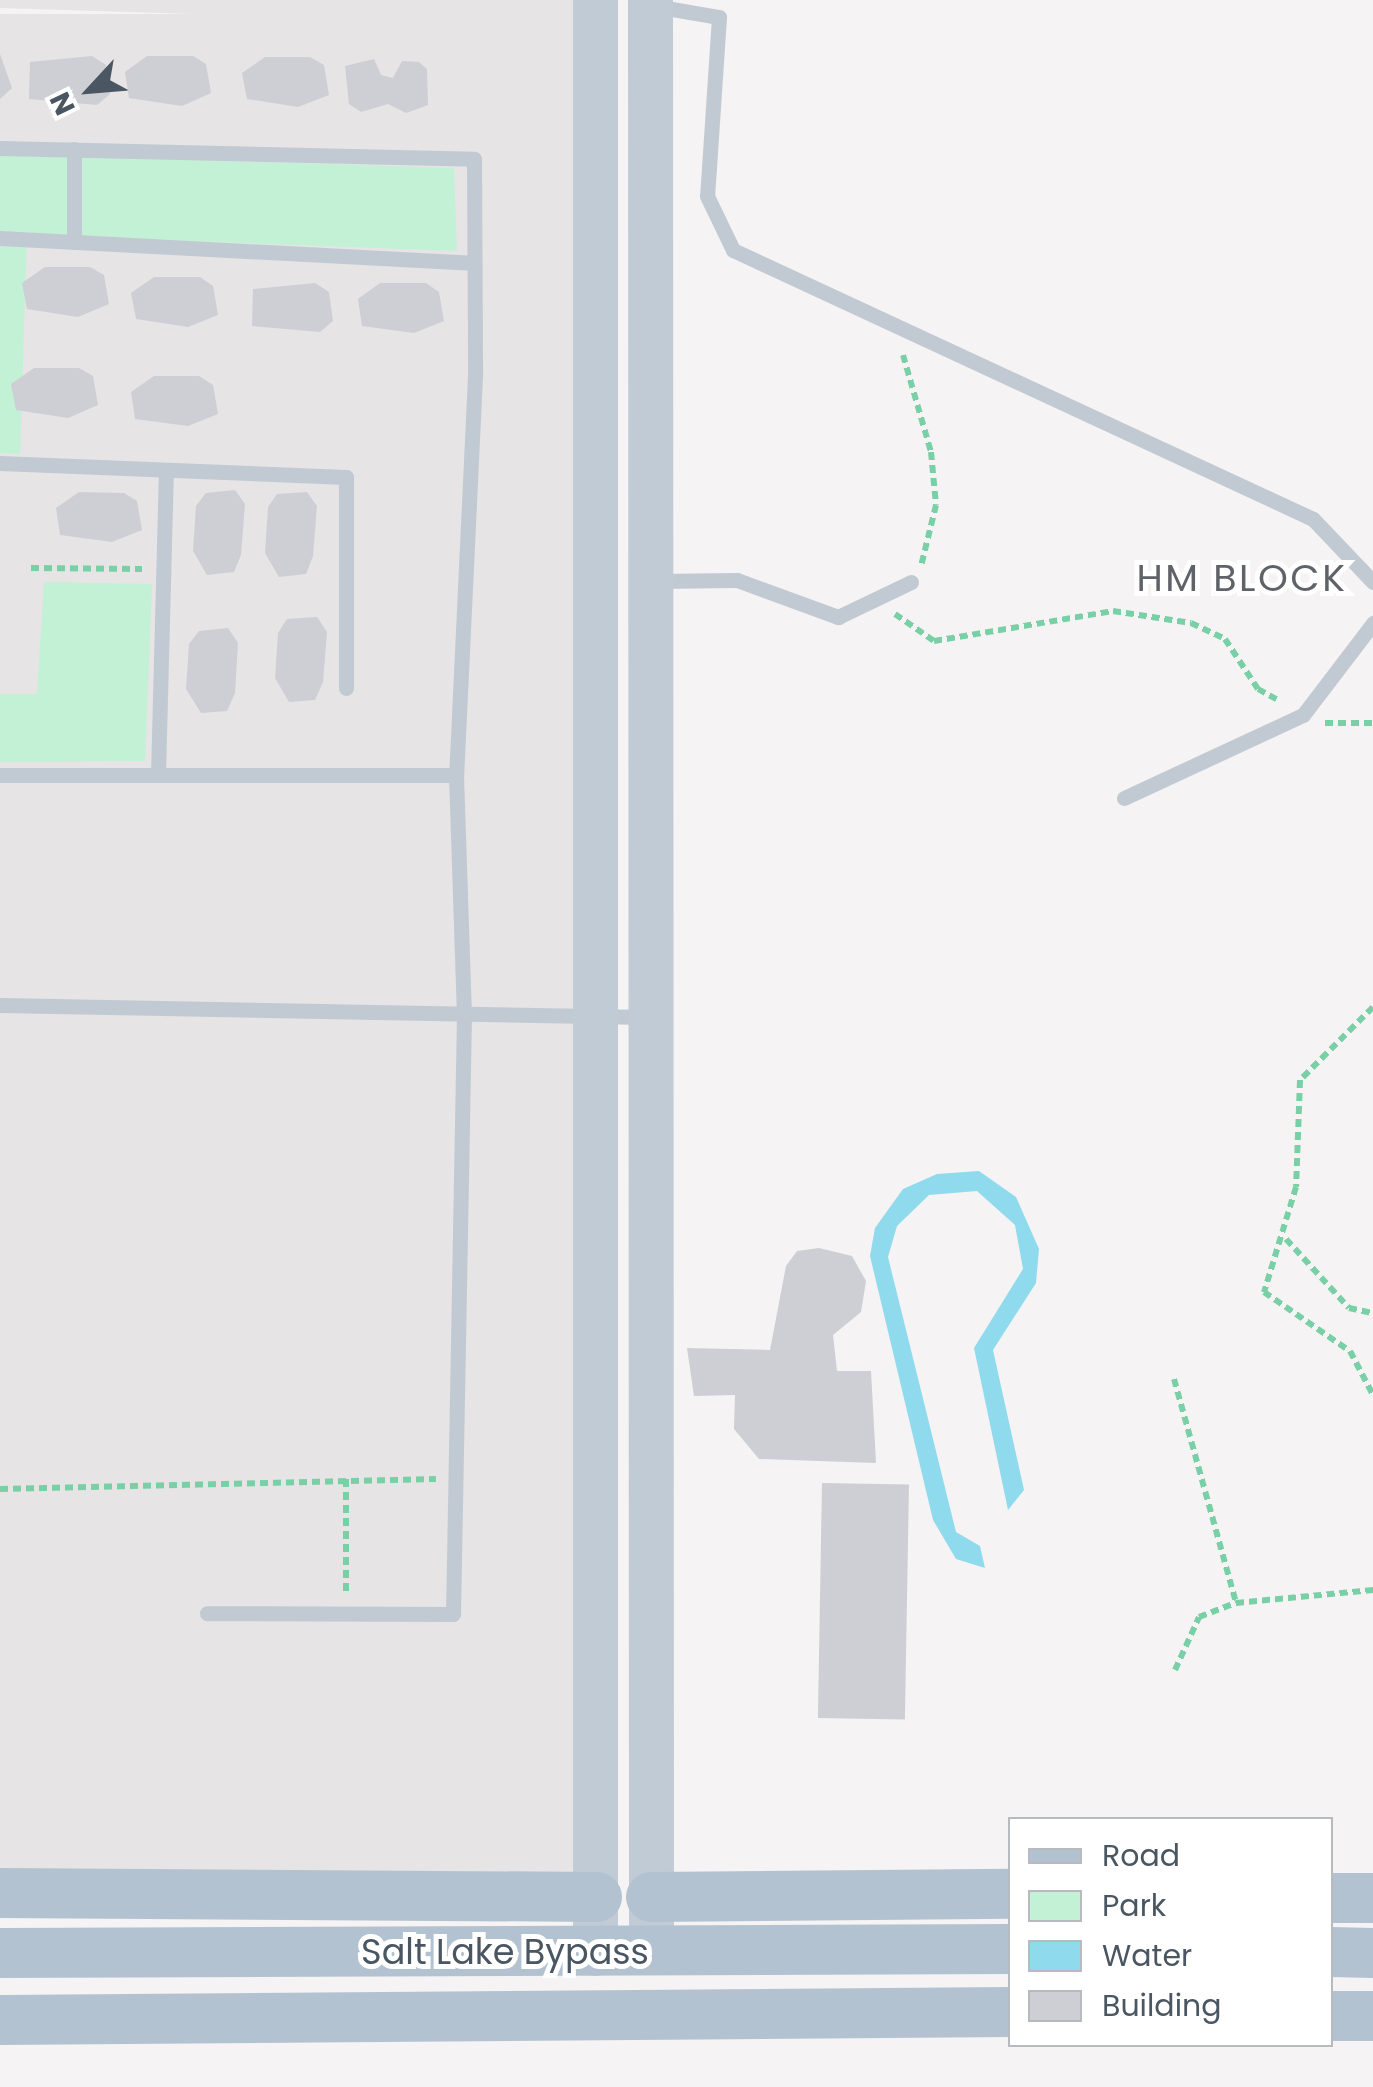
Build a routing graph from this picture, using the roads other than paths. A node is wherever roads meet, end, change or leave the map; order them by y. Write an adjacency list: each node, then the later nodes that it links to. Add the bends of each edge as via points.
1 (596, 0): 21 (main road)
2 (650, 2): 10 (main road); 12 (lane, via 719,18 706,196 733,250 1313,518)
3 (0, 148): 4 (lane)
4 (74, 149): 6 (lane); 7 (lane, via 474,159)
5 (0, 238): 6 (lane)
6 (74, 242): 7 (lane)
7 (471, 262): 17 (lane, via 475,376)
8 (0, 463): 9 (lane)
9 (166, 471): 14 (lane, via 346,477); 15 (lane)
10 (648, 582): 11 (lane, via 738,580 838,617); 22 (main road)
11 (911, 582)
12 (1373, 582)
13 (1373, 623): 18 (lane, via 1303,716)
14 (346, 688)
15 (158, 774): 16 (lane); 17 (lane)
16 (0, 775)
17 (456, 775): 20 (lane)
18 (1124, 798)
19 (0, 1005): 20 (lane)
20 (464, 1015): 21 (lane); 23 (lane, via 453,1614)
21 (592, 1017): 22 (lane); 27 (main road)
22 (647, 1017): 28 (main road)
23 (207, 1614)
24 (0, 1893): 26 (main road, Salt Lake Bypass)
25 (1008, 1894): 28 (main road, Salt Lake Bypass)
26 (158, 1896): 27 (main road, Salt Lake Bypass); 36 (main road)
27 (596, 1897): 28 (main road); 32 (main road)
28 (651, 1898): 33 (main road)
29 (1333, 1898): 30 (main road)
30 (1373, 1898)
31 (1008, 1949): 33 (main road, Salt Lake Bypass)
32 (595, 1952): 33 (main road, Salt Lake Bypass); 36 (main road, Salt Lake Bypass)
33 (652, 1952)
34 (1333, 1952): 37 (main road)
35 (0, 1953): 36 (main road, Salt Lake Bypass)
36 (86, 1953)
37 (1373, 1953)
38 (1008, 2012): 41 (main road, Salt Lake Bypass)
39 (1333, 2016): 40 (main road)
40 (1373, 2016)
41 (3, 2020)

